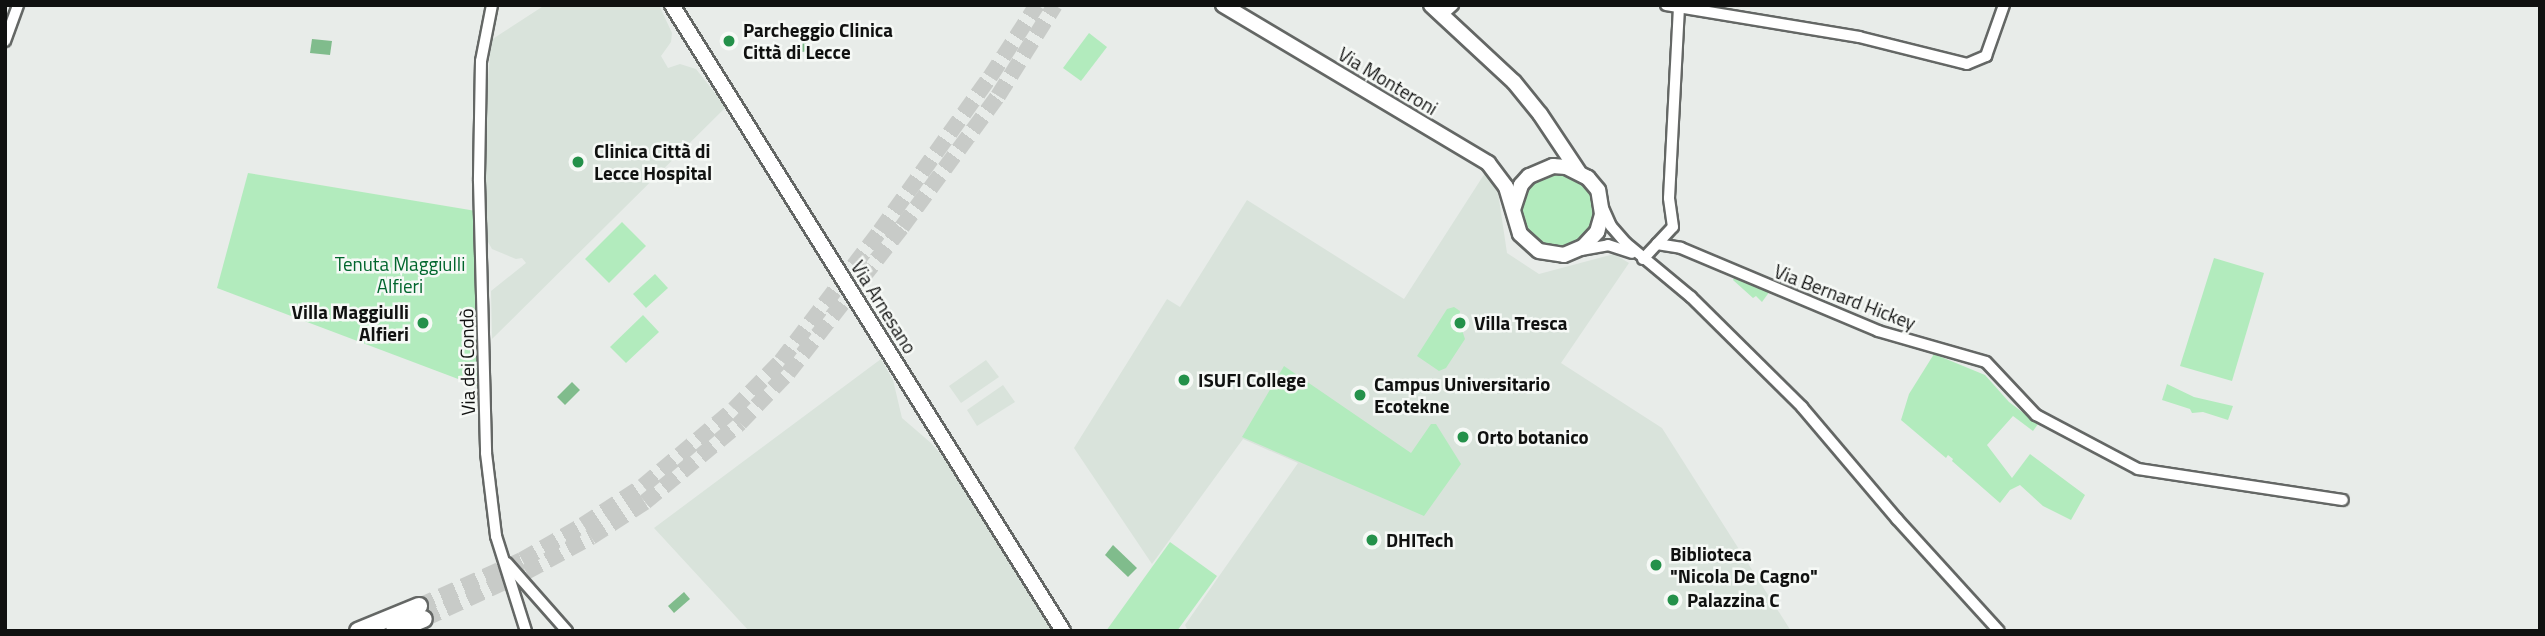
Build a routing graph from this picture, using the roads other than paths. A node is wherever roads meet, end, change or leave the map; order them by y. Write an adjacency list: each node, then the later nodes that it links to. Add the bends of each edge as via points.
1 (18, 5): 10 (street)
2 (492, 5): 18 (street, Via dei Condò, via 481,61 479,181 486,453)
3 (672, 5): 23 (main road, Via Arnesano)
4 (1223, 5): 13 (main road, Via Monteroni, via 1488,163 1502,179)
5 (1453, 5): 8 (street)
6 (1666, 5): 9 (street)
7 (2004, 5): 9 (street, via 1986,56 1967,64 1859,37)
8 (1436, 10): 11 (main road, via 1514,82)
9 (1679, 10): 14 (street, via 1669,198 1673,227)
10 (5, 41)
11 (1578, 171): 12 (main road, via 1598,190); 13 (main road, via 1553,166 1530,176 1521,185)
12 (1602, 204): 15 (main road, via 1597,232); 16 (street, via 1611,226)
13 (1513, 209): 15 (main road, Via Monteroni, via 1514,222 1528,244 1552,255)
14 (1657, 244): 16 (street); 17 (street, Via Bernard Hickey, via 1681,248 1878,331 1986,362 2036,415 2138,469)
15 (1575, 252): 16 (street, via 1608,245)
16 (1642, 258): 24 (street, via 1690,297 1802,407)
17 (2343, 499)
18 (503, 558): 21 (street, Via dei Condò); 22 (street)
19 (358, 631): 20 (highway, via 422,613)
20 (394, 631)
21 (526, 631)
22 (567, 631)
23 (1063, 631)
24 (1999, 631)

